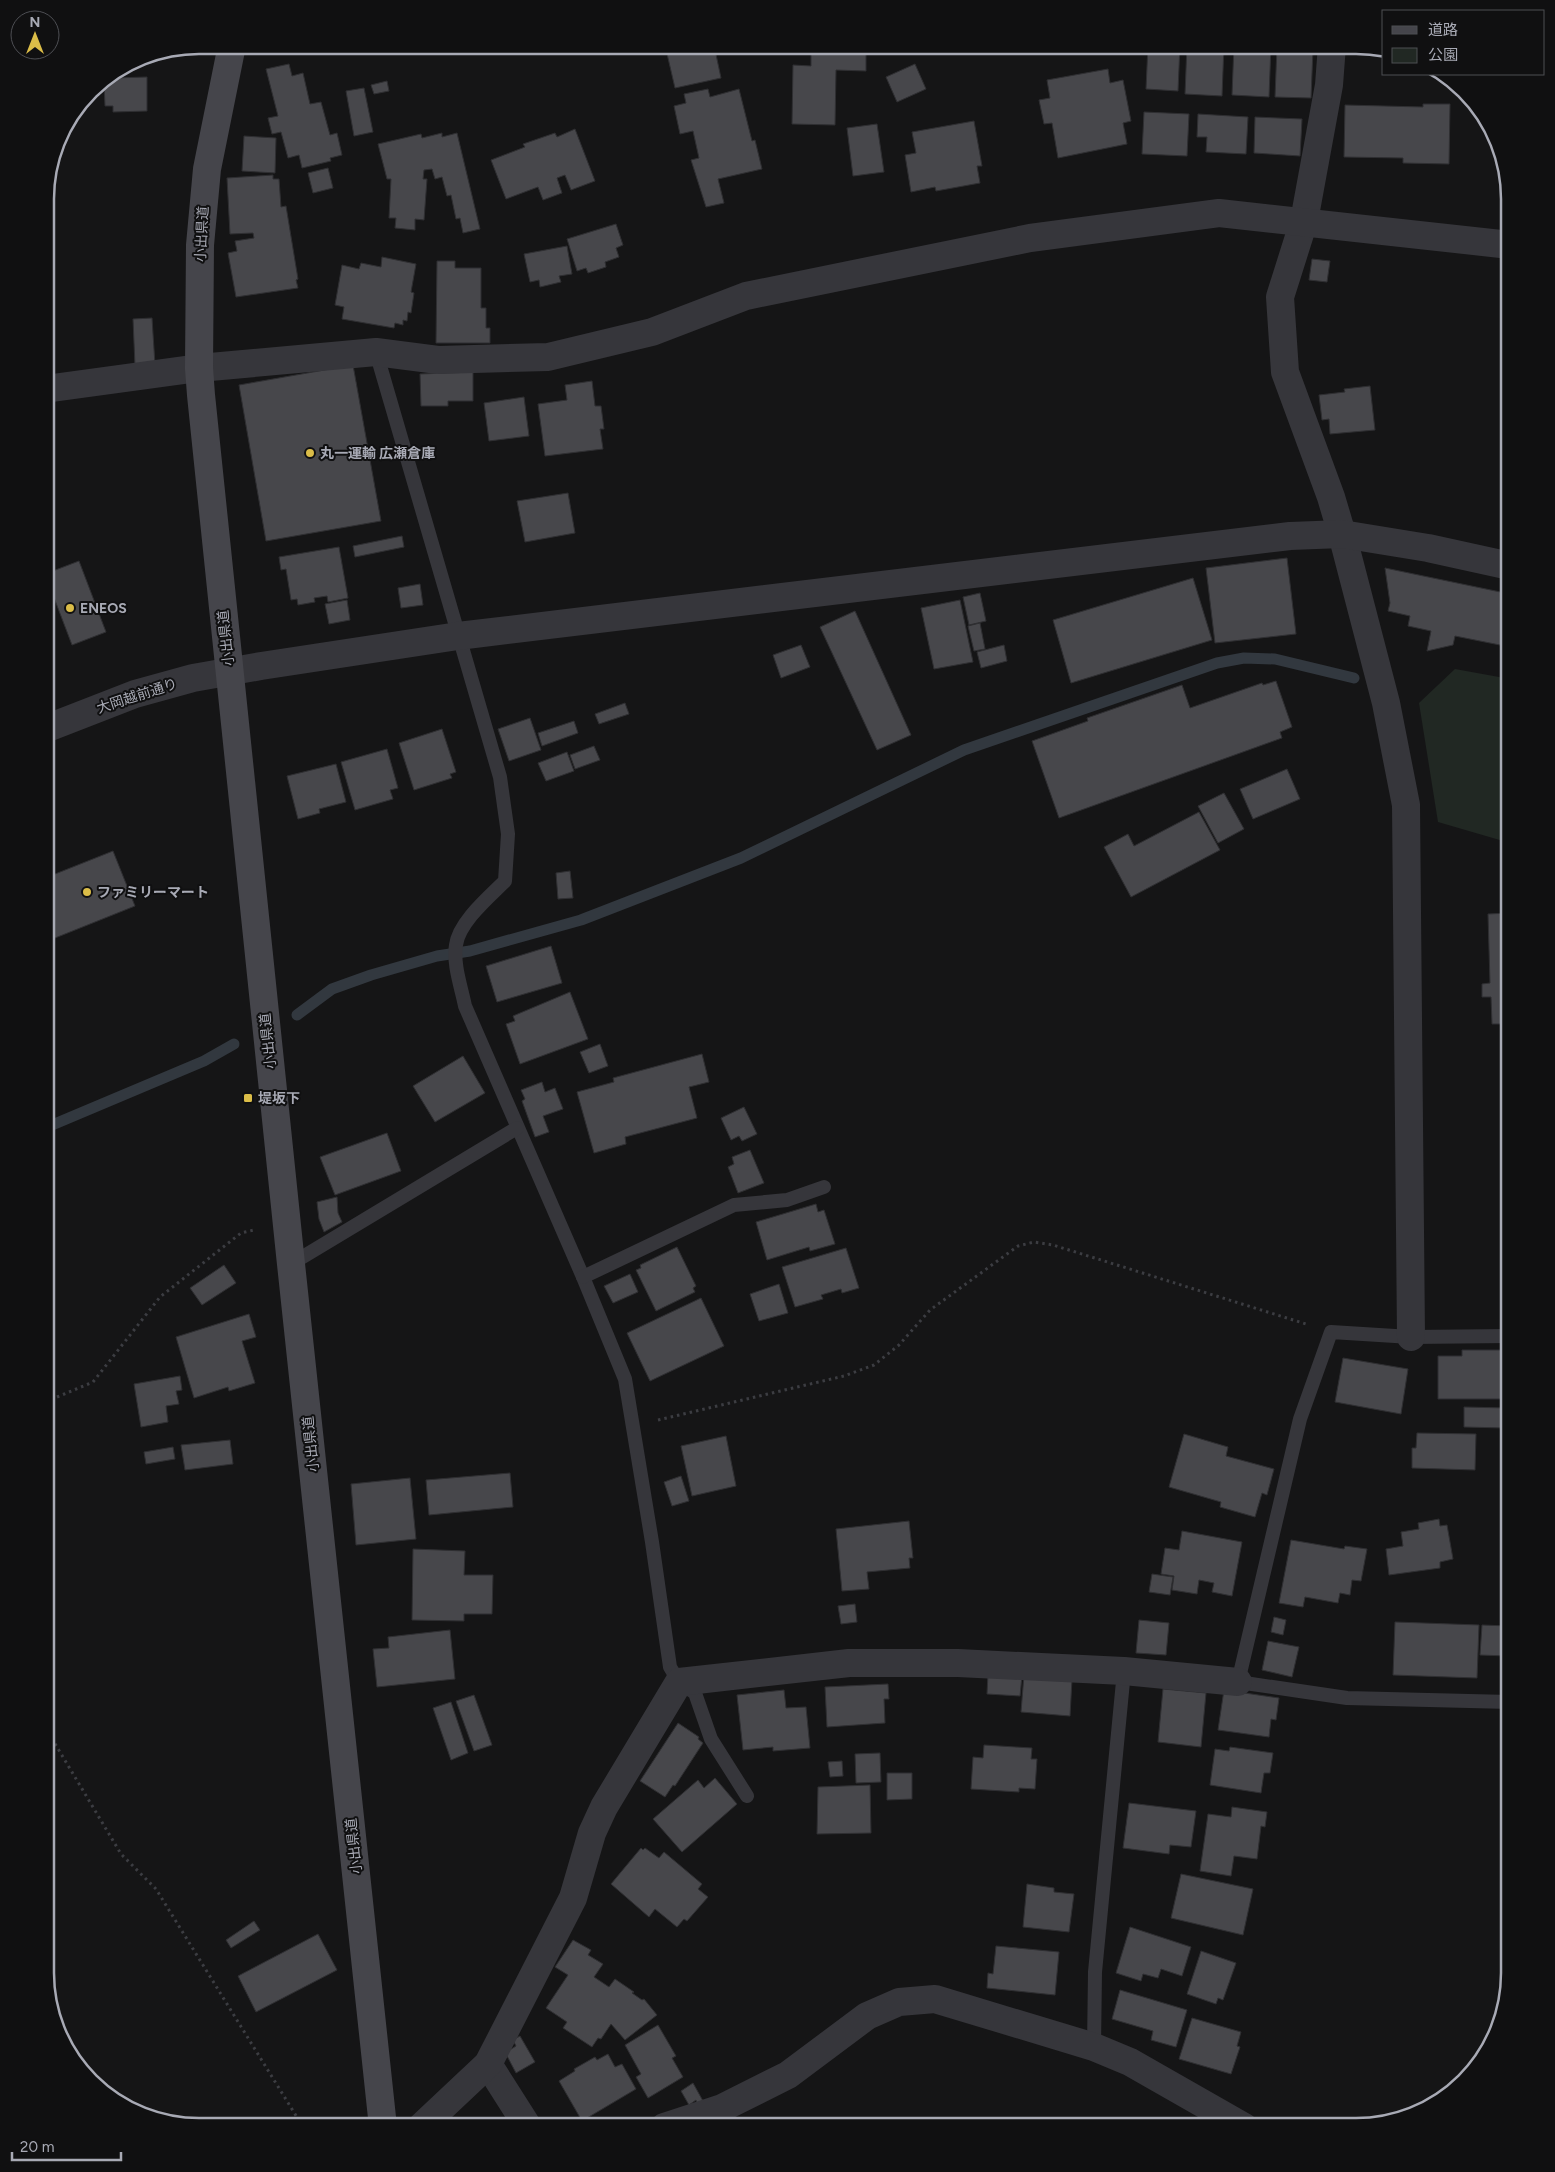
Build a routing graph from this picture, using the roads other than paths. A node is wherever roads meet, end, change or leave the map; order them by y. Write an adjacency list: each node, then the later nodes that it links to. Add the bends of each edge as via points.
1 (230, 54): 6 (main road, 小出県道, via 207,169 200,245)
2 (1331, 54): 3 (street, via 1329,84)
3 (1304, 221): 4 (street); 5 (street, via 1219,213 1030,238 746,296 652,332 548,357 438,360); 8 (street, via 1280,297 1285,372)
4 (1501, 244)
5 (376, 352): 6 (street); 10 (lane)
6 (199, 368): 7 (street); 11 (main road, 小出県道)
7 (54, 389)
8 (1342, 534): 9 (street, 大岡越前通り); 10 (street, 大岡越前通り, via 1280,537); 17 (street, via 1386,703 1406,805)
9 (1501, 564)
10 (458, 636): 11 (street, 大岡越前通り); 13 (lane, via 500,777 508,834 505,881 472,914 460,933 456,945 456,970 466,1006)
11 (230, 671): 12 (street, 大岡越前通り, via 134,694); 15 (main road, 小出県道)
12 (54, 725)
13 (518, 1128): 15 (lane); 16 (lane)
14 (824, 1186): 16 (lane, via 787,1200 734,1205)
15 (291, 1264): 26 (main road, 小出県道)
16 (583, 1277): 20 (lane, via 624,1379 670,1667)
17 (1411, 1336): 18 (lane); 21 (lane, via 1331,1332 1300,1419)
18 (1501, 1336)
19 (1124, 1671): 20 (street, via 958,1663 849,1663); 21 (street); 24 (lane, via 1095,1972)
20 (678, 1682): 23 (lane, via 695,1693 711,1739); 25 (street, via 604,1807 592,1833 573,1898)
21 (1238, 1682): 22 (lane, via 1347,1698)
22 (1501, 1702)
23 (747, 1796)
24 (1094, 2047): 29 (street, via 935,1999 899,2002 867,2016 788,2075 722,2108); 30 (street, via 1130,2062)
25 (488, 2064): 27 (street); 28 (street)
26 (382, 2118)
27 (431, 2118)
28 (522, 2118)
29 (691, 2118)
30 (1228, 2118)

